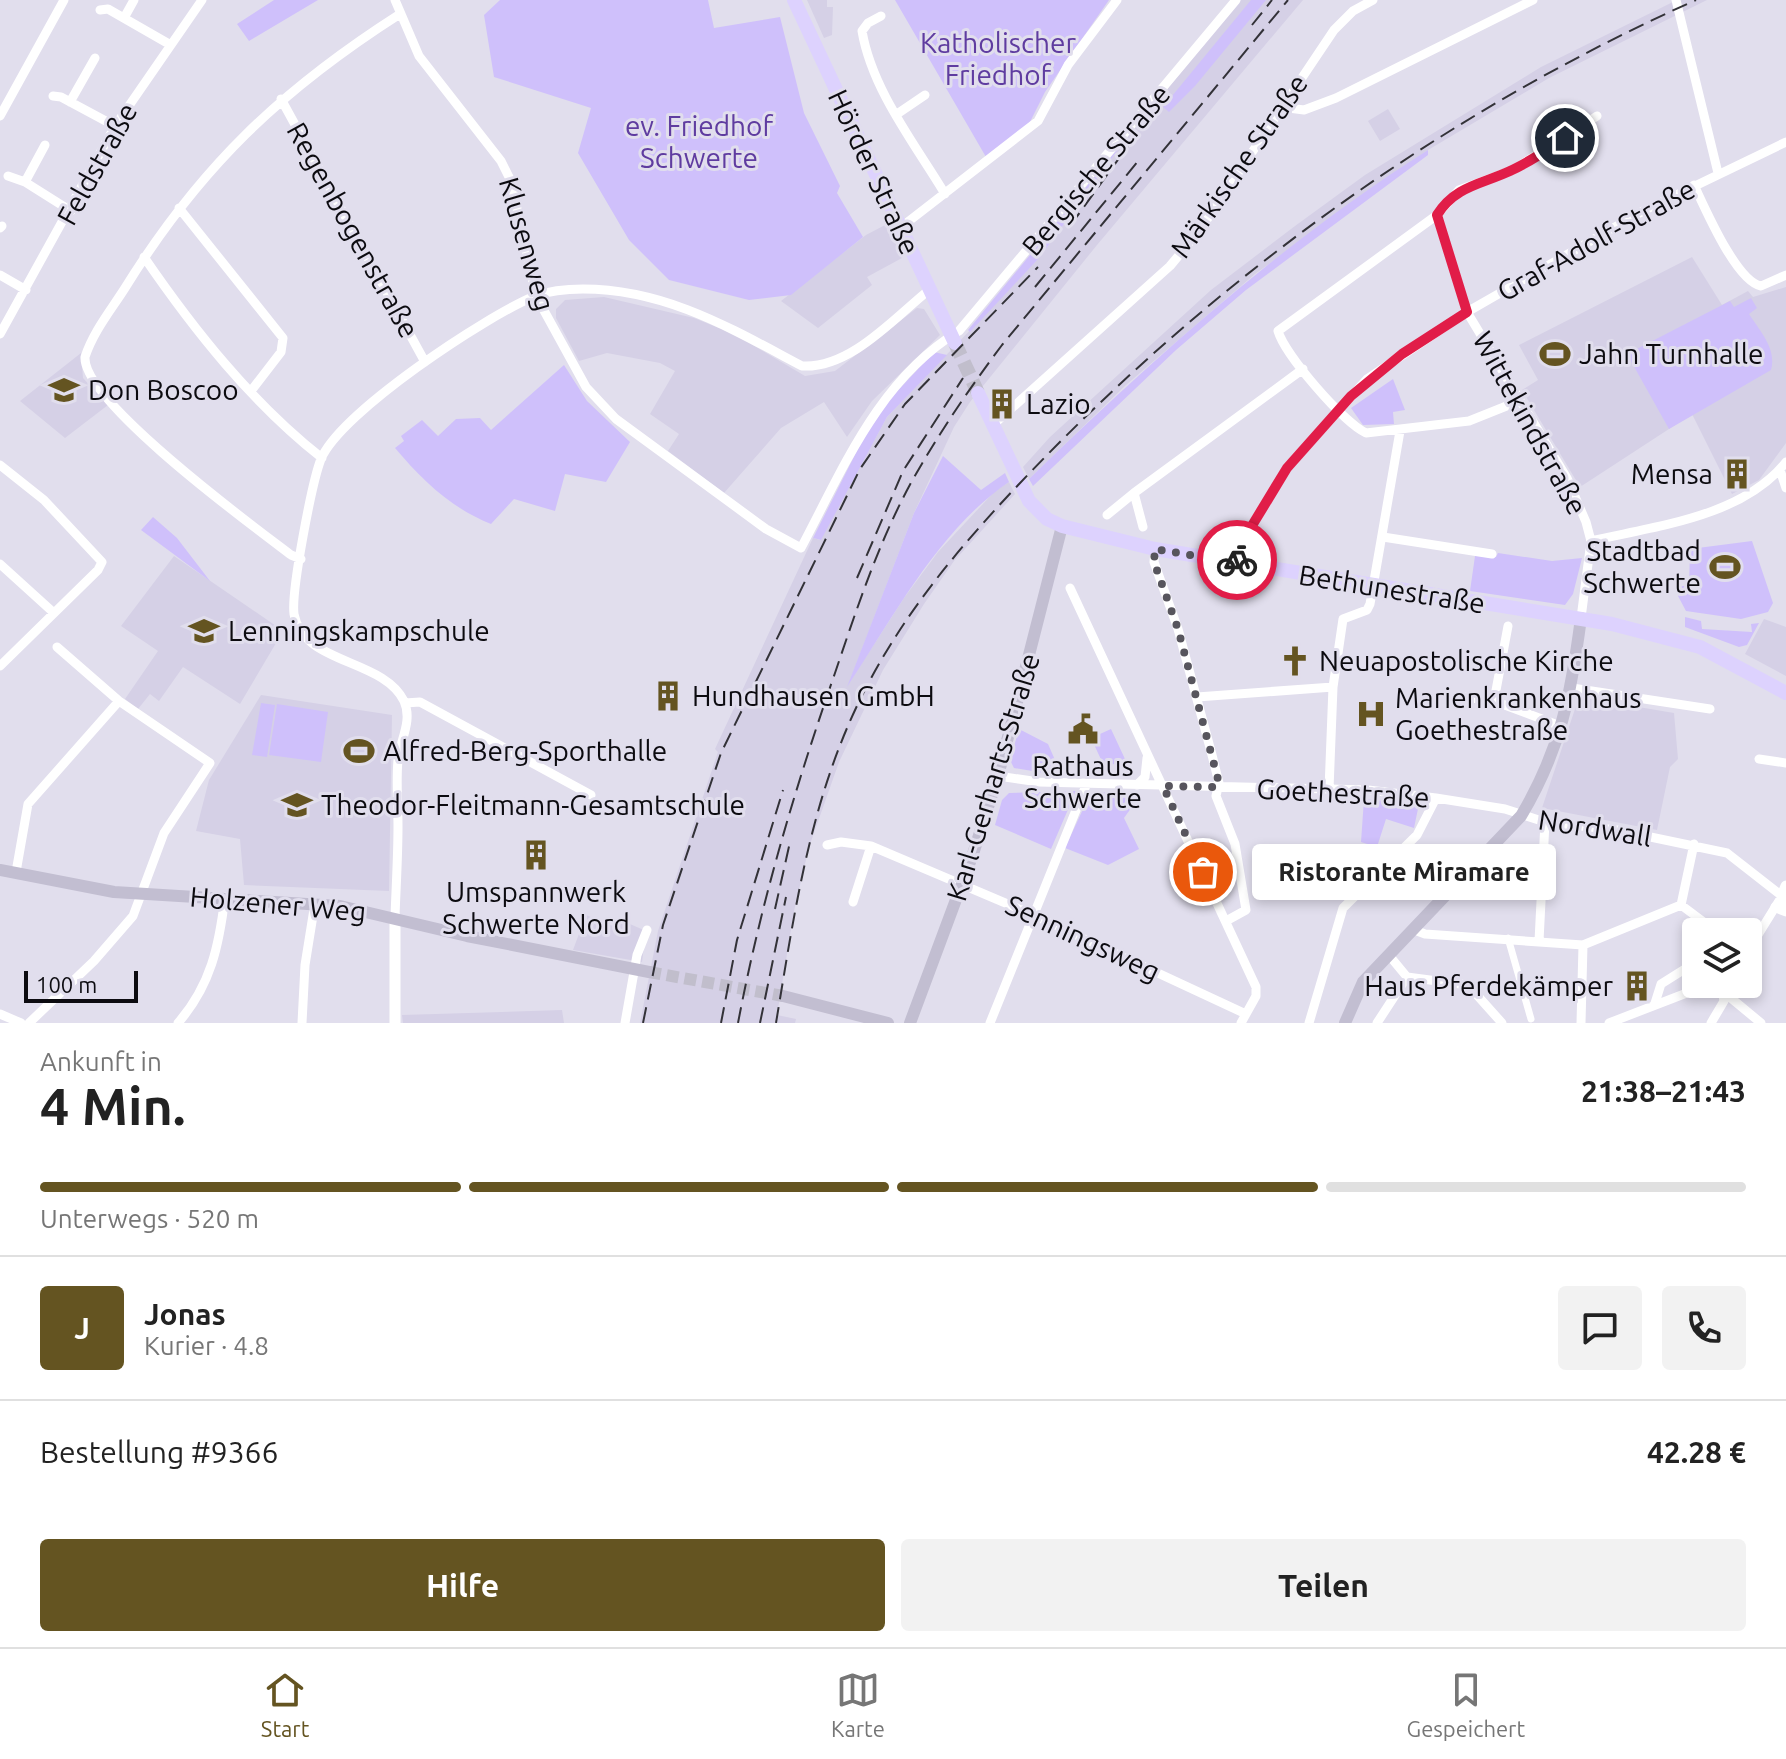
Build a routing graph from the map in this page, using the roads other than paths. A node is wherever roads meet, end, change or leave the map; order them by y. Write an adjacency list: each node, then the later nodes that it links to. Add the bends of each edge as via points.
1 (64, 0): 23 (street)
2 (134, 0): 14 (street)
3 (202, 0): 15 (street, Feldstraße)
4 (395, 0): 12 (street, Klusenweg)
5 (794, 0): 36 (main road, Hörder Straße)
6 (1117, 0): 32 (street, via 1068,65 1038,121)
7 (1236, 0): 45 (street, Bergische Straße)
8 (1373, 0): 21 (street, Märkische Straße, via 1342,21)
9 (1533, 0): 21 (street, via 1336,98 1304,110)
10 (1676, 0): 28 (street)
11 (100, 10): 14 (street)
12 (400, 14): 19 (street, via 318,67); 42 (street, Klusenweg, via 419,56 511,181)
13 (881, 16): 22 (street, via 862,31 874,73)
14 (124, 18): 15 (street)
15 (169, 44): 25 (street, Feldstraße)
16 (95, 58): 20 (street)
17 (925, 95): 22 (street)
18 (53, 96): 20 (street)
19 (281, 99): 33 (street); 46 (street, Regenbogenstraße)
20 (70, 102): 25 (street)
21 (1281, 107): 52 (street, Märkische Straße, via 1170,266)
22 (897, 114): 32 (street)
23 (0, 116)
24 (1597, 116): 35 (street, via 1513,170 1459,190)
25 (115, 126): 34 (street, Feldstraße)
26 (1786, 142): 28 (street, Graf-Adolf-Straße)
27 (45, 145): 30 (street)
28 (1718, 173): 31 (street, Graf-Adolf-Straße)
29 (8, 176): 30 (street)
30 (25, 182): 34 (street)
31 (1694, 185): 39 (street, via 1751,283 1761,286); 43 (street, Graf-Adolf-Straße)
32 (945, 194): 36 (street)
33 (179, 208): 37 (street); 48 (street, via 283,338 281,352)
34 (71, 211): 40 (street, Feldstraße)
35 (1437, 215): 43 (street, Wittekindstraße); 47 (street, via 1280,327 1278,335)
36 (900, 228): 41 (main road, Hörder Straße)
37 (144, 257): 48 (street, via 182,312); 67 (street, via 90,344 86,370 140,431 202,488)
38 (0, 275): 40 (street)
39 (1786, 275)
40 (26, 290): 44 (street, Feldstraße)
41 (929, 290): 42 (street, via 849,353 812,367 740,330 671,304 602,290); 45 (main road, Hörder Straße)
42 (536, 296): 46 (street); 64 (street, Klusenweg, via 600,405 766,529)
43 (1467, 312): 50 (street, Wittekindstraße); 51 (street, Graf-Adolf-Straße, via 1367,379)
44 (0, 333)
45 (953, 339): 64 (street, Bergische Straße, via 911,368 876,410)
46 (425, 362): 54 (street, via 358,416)
47 (1303, 369): 51 (street); 58 (street)
48 (251, 391): 54 (street)
49 (978, 393): 52 (main road)
50 (1519, 401): 53 (street, via 1469,421); 63 (street, Wittekindstraße, via 1567,478)
51 (1339, 410): 53 (street, via 1366,433); 68 (street, Graf-Adolf-Straße, via 1287,468 1253,524)
52 (993, 425): 60 (main road, via 1029,501)
53 (1400, 431): 62 (street)
54 (322, 458): 67 (street)
55 (0, 465): 72 (street, via 44,500 100,557 100,567)
56 (1783, 466): 57 (street); 63 (street, via 1749,496)
57 (1786, 488)
58 (1134, 493): 59 (street); 61 (street)
59 (1107, 515)
60 (1062, 526): 65 (main road, Bethunestraße); 90 (main road, Karl-Gerharts-Straße)
61 (1143, 527)
62 (1383, 537): 66 (street); 70 (street)
63 (1591, 541): 73 (street, Wittekindstraße)
64 (801, 548)
65 (1155, 549): 68 (main road, Bethunestraße); 81 (street, via 1154,562)
66 (1492, 554)
67 (301, 559): 84 (street, via 293,604 297,623 313,643 391,685)
68 (1237, 563): 70 (main road, Bethunestraße)
69 (0, 564): 72 (street)
70 (1375, 586): 73 (main road, Bethunestraße); 77 (street, via 1367,610 1343,619)
71 (1070, 588): 87 (street)
72 (54, 613): 76 (street)
73 (1581, 618): 78 (main road, Wittekindstraße); 79 (main road, Bethunestraße, via 1700,647)
74 (1508, 626): 83 (street)
75 (57, 647): 82 (street)
76 (0, 666)
77 (1333, 687): 81 (street); 95 (street)
78 (1572, 688): 85 (street); 86 (main road, Wittekindstraße)
79 (1786, 693)
80 (1457, 696): 83 (street)
81 (1197, 697): 94 (street)
82 (119, 701): 104 (street, via 28,804); 106 (street, via 210,763 164,833)
83 (1494, 701): 86 (street)
84 (405, 703): 96 (street, via 420,702); 113 (street, via 398,760)
85 (1710, 709)
86 (1563, 727): 98 (main road, Wittekindstraße)
87 (1147, 755): 92 (street, via 1147,773); 93 (street)
88 (1759, 759): 89 (street)
89 (1786, 763)
90 (998, 776): 91 (street, Goethestraße); 105 (main road, Karl-Gerharts-Straße)
91 (1087, 783): 92 (street, Goethestraße); 112 (street)
92 (1137, 785): 93 (street, Goethestraße)
93 (1163, 786): 94 (street, Goethestraße); 115 (street)
94 (1216, 787): 95 (street, Goethestraße); 115 (street, via 1235,844 1246,910)
95 (1329, 789): 97 (street, Goethestraße)
96 (591, 795)
97 (1436, 798): 98 (street, Goethestraße); 144 (street, via 1417,835 1343,908)
98 (1521, 816): 99 (street, Nordwall); 116 (main road, Nordwall)
99 (1545, 822): 100 (street, Nordwall); 120 (street)
100 (1694, 844): 108 (street, Nordwall, via 1727,853); 111 (street)
101 (827, 845): 102 (street, Senningsweg)
102 (871, 846): 105 (street, Senningsweg); 109 (street)
103 (0, 870): 104 (main road, Holzener Weg)
104 (16, 872): 106 (main road, Holzener Weg)
105 (962, 884): 112 (street, Senningsweg); 142 (main road, Karl-Gerharts-Straße)
106 (142, 894): 107 (main road, Holzener Weg); 136 (street, via 133,916)
107 (225, 897): 110 (main road, Holzener Weg); 137 (street, via 220,944 210,974)
108 (1783, 900): 118 (street)
109 (853, 902)
110 (315, 903): 113 (main road, Holzener Weg); 138 (street)
111 (1681, 905): 114 (street); 121 (street)
112 (1031, 914): 133 (street, Senningsweg); 143 (street)
113 (395, 917): 123 (main road, Holzener Weg); 139 (street)
114 (1698, 918)
115 (1226, 921): 133 (street, via 1256,996)
116 (1412, 929): 119 (street); 122 (main road, Nordwall)
117 (647, 930): 123 (street)
118 (1762, 931)
119 (1508, 938): 120 (street); 134 (street)
120 (1539, 941): 121 (street)
121 (1583, 945): 148 (street)
122 (1388, 954): 126 (street); 145 (main road, Nordwall, via 1363,982)
123 (635, 969): 125 (main road, Holzener Weg); 140 (street)
124 (1682, 971): 131 (street, via 1661,984)
125 (649, 972)
126 (1407, 977): 146 (street); 147 (street, via 1468,985)
127 (1682, 994): 131 (street)
128 (783, 996): 141 (main road)
129 (1722, 998): 150 (street)
130 (1733, 998): 151 (street)
131 (1655, 1003): 149 (street)
132 (0, 1014): 135 (street)
133 (1244, 1018)
134 (1529, 1022)
135 (21, 1023)
136 (29, 1023)
137 (178, 1023)
138 (302, 1023)
139 (395, 1023)
140 (625, 1023)
141 (888, 1023)
142 (910, 1023)
143 (990, 1023)
144 (1309, 1023)
145 (1345, 1023)
146 (1377, 1023)
147 (1502, 1023)
148 (1581, 1023)
149 (1609, 1023)
150 (1711, 1023)
151 (1761, 1023)

